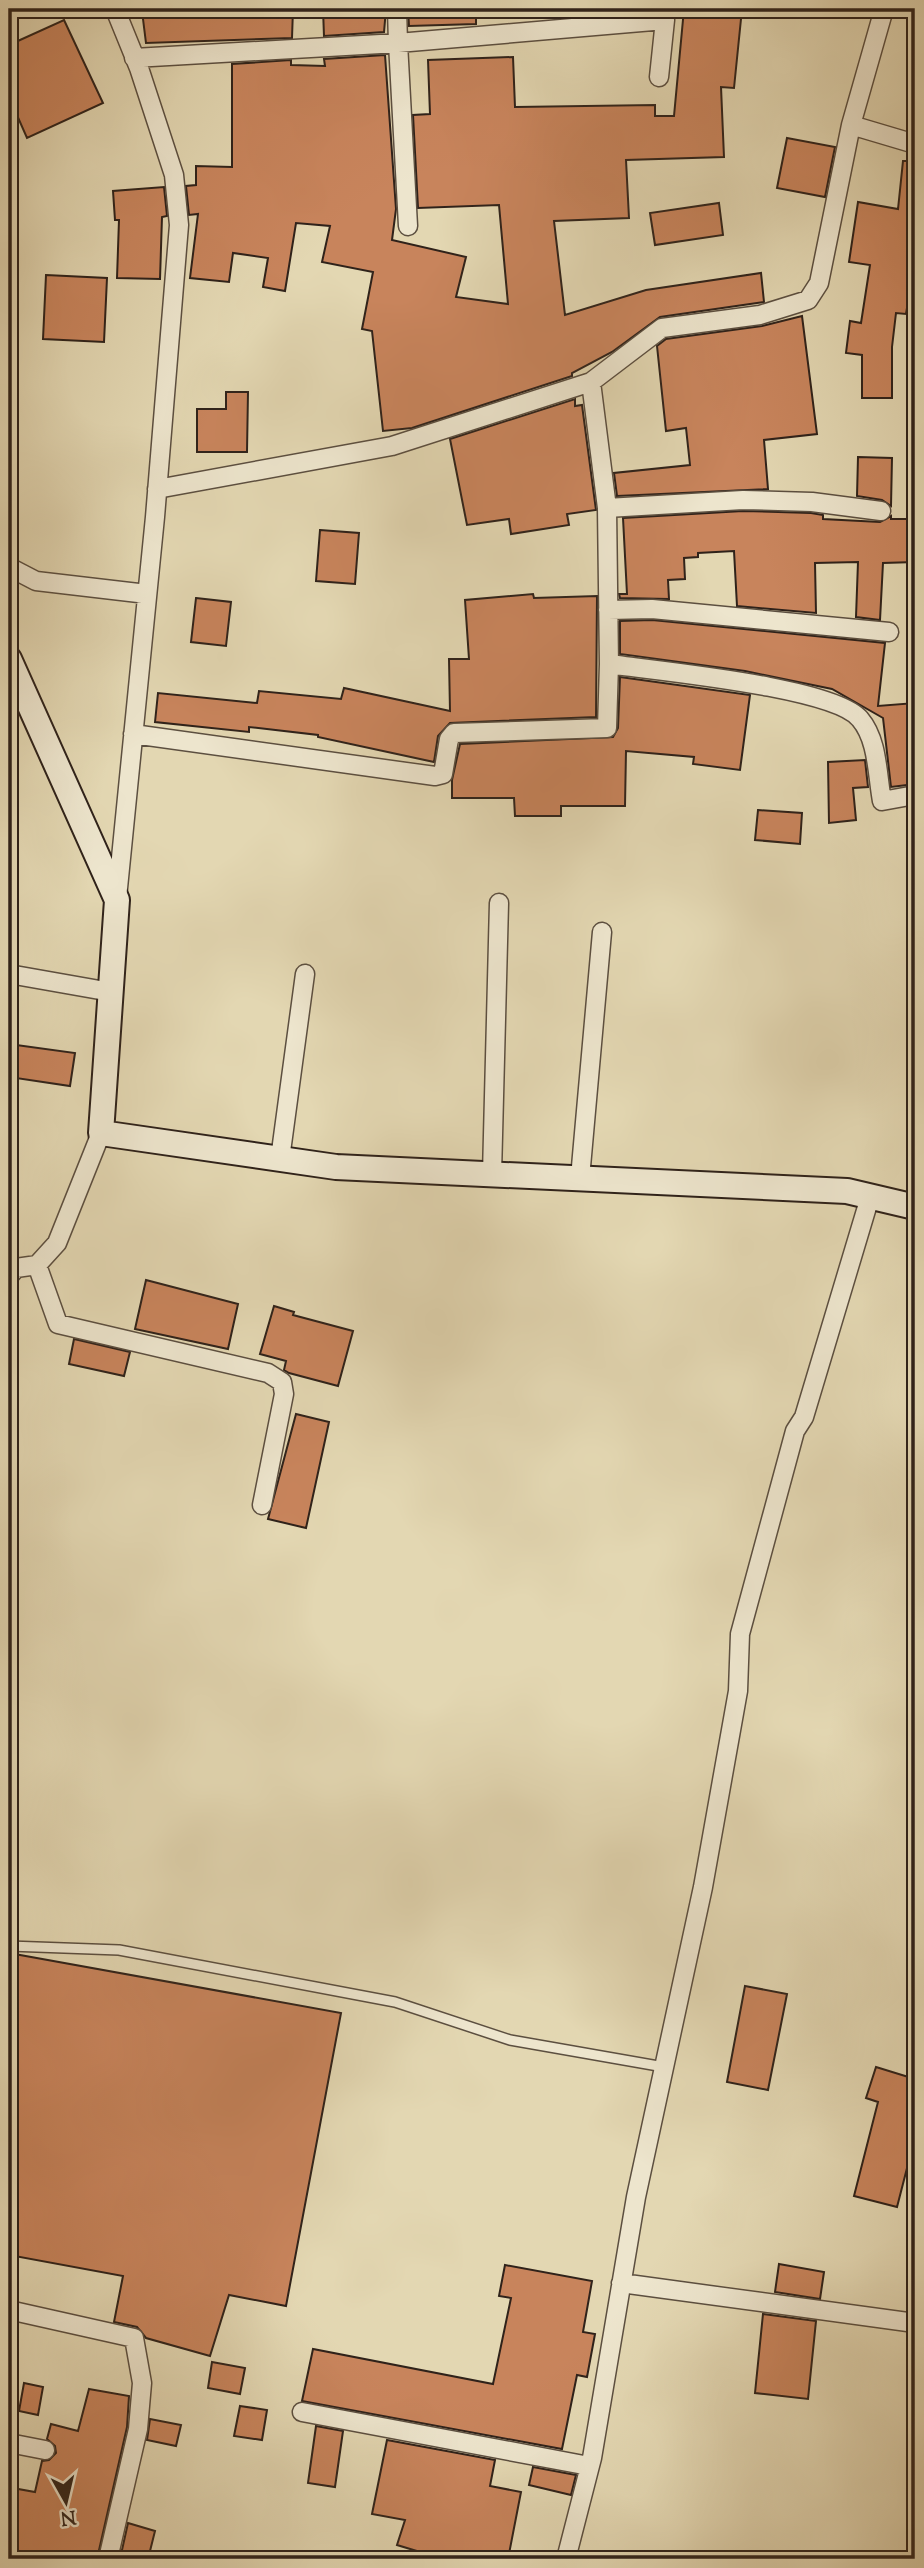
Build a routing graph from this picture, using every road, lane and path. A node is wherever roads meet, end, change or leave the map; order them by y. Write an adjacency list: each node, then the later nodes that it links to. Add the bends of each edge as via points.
1 (115, 9): 6 (street)
2 (397, 9): 5 (street)
3 (884, 9): 8 (street)
4 (665, 14): 5 (street); 7 (street)
5 (398, 43): 6 (street); 10 (street)
6 (134, 58): 12 (street, via 174,176 179,225)
7 (659, 77)
8 (851, 125): 9 (street); 11 (street, via 819,283 808,300 760,315 662,328)
9 (915, 144)
10 (408, 226)
11 (591, 382): 12 (street, via 392,446); 13 (street)
12 (157, 489): 16 (street)
13 (607, 509): 14 (street, via 743,500); 17 (street)
14 (881, 511)
15 (9, 567): 16 (street, via 36,581)
16 (147, 594): 21 (street)
17 (608, 610): 18 (street, via 652,609); 20 (street)
18 (889, 632)
19 (9, 659): 23 (street)
20 (610, 664): 21 (street, via 607,728 454,733 443,774 435,776); 22 (street, via 806,692 858,716 871,734 882,801)
21 (133, 734): 23 (street)
22 (915, 795)
23 (117, 900): 28 (street)
24 (499, 903): 31 (street)
25 (602, 932): 32 (street)
26 (9, 974): 28 (street)
27 (304, 974): 30 (street)
28 (111, 992): 29 (street)
29 (101, 1133): 30 (street); 35 (street, via 57,1243)
30 (280, 1158): 31 (street, via 336,1167)
31 (492, 1174): 32 (street)
32 (580, 1178): 33 (street, via 847,1191)
33 (870, 1197): 34 (street); 39 (street, via 804,1417 795,1431 740,1634 738,1691 703,1887)
34 (915, 1207)
35 (37, 1265): 36 (street, via 16,1268); 37 (street, via 58,1324 268,1373 282,1382 284,1394)
36 (9, 1276)
37 (262, 1506)
38 (9, 1947): 39 (lane, via 132,1952 395,2001 510,2040)
39 (664, 2067): 40 (street)
40 (621, 2283): 42 (street); 46 (street)
41 (9, 2310): 47 (street, via 134,2338 142,2384 138,2429)
42 (915, 2323)
43 (302, 2413): 46 (street)
44 (9, 2443): 45 (street)
45 (44, 2450)
46 (589, 2466): 48 (street)
47 (108, 2559)
48 (566, 2559)

